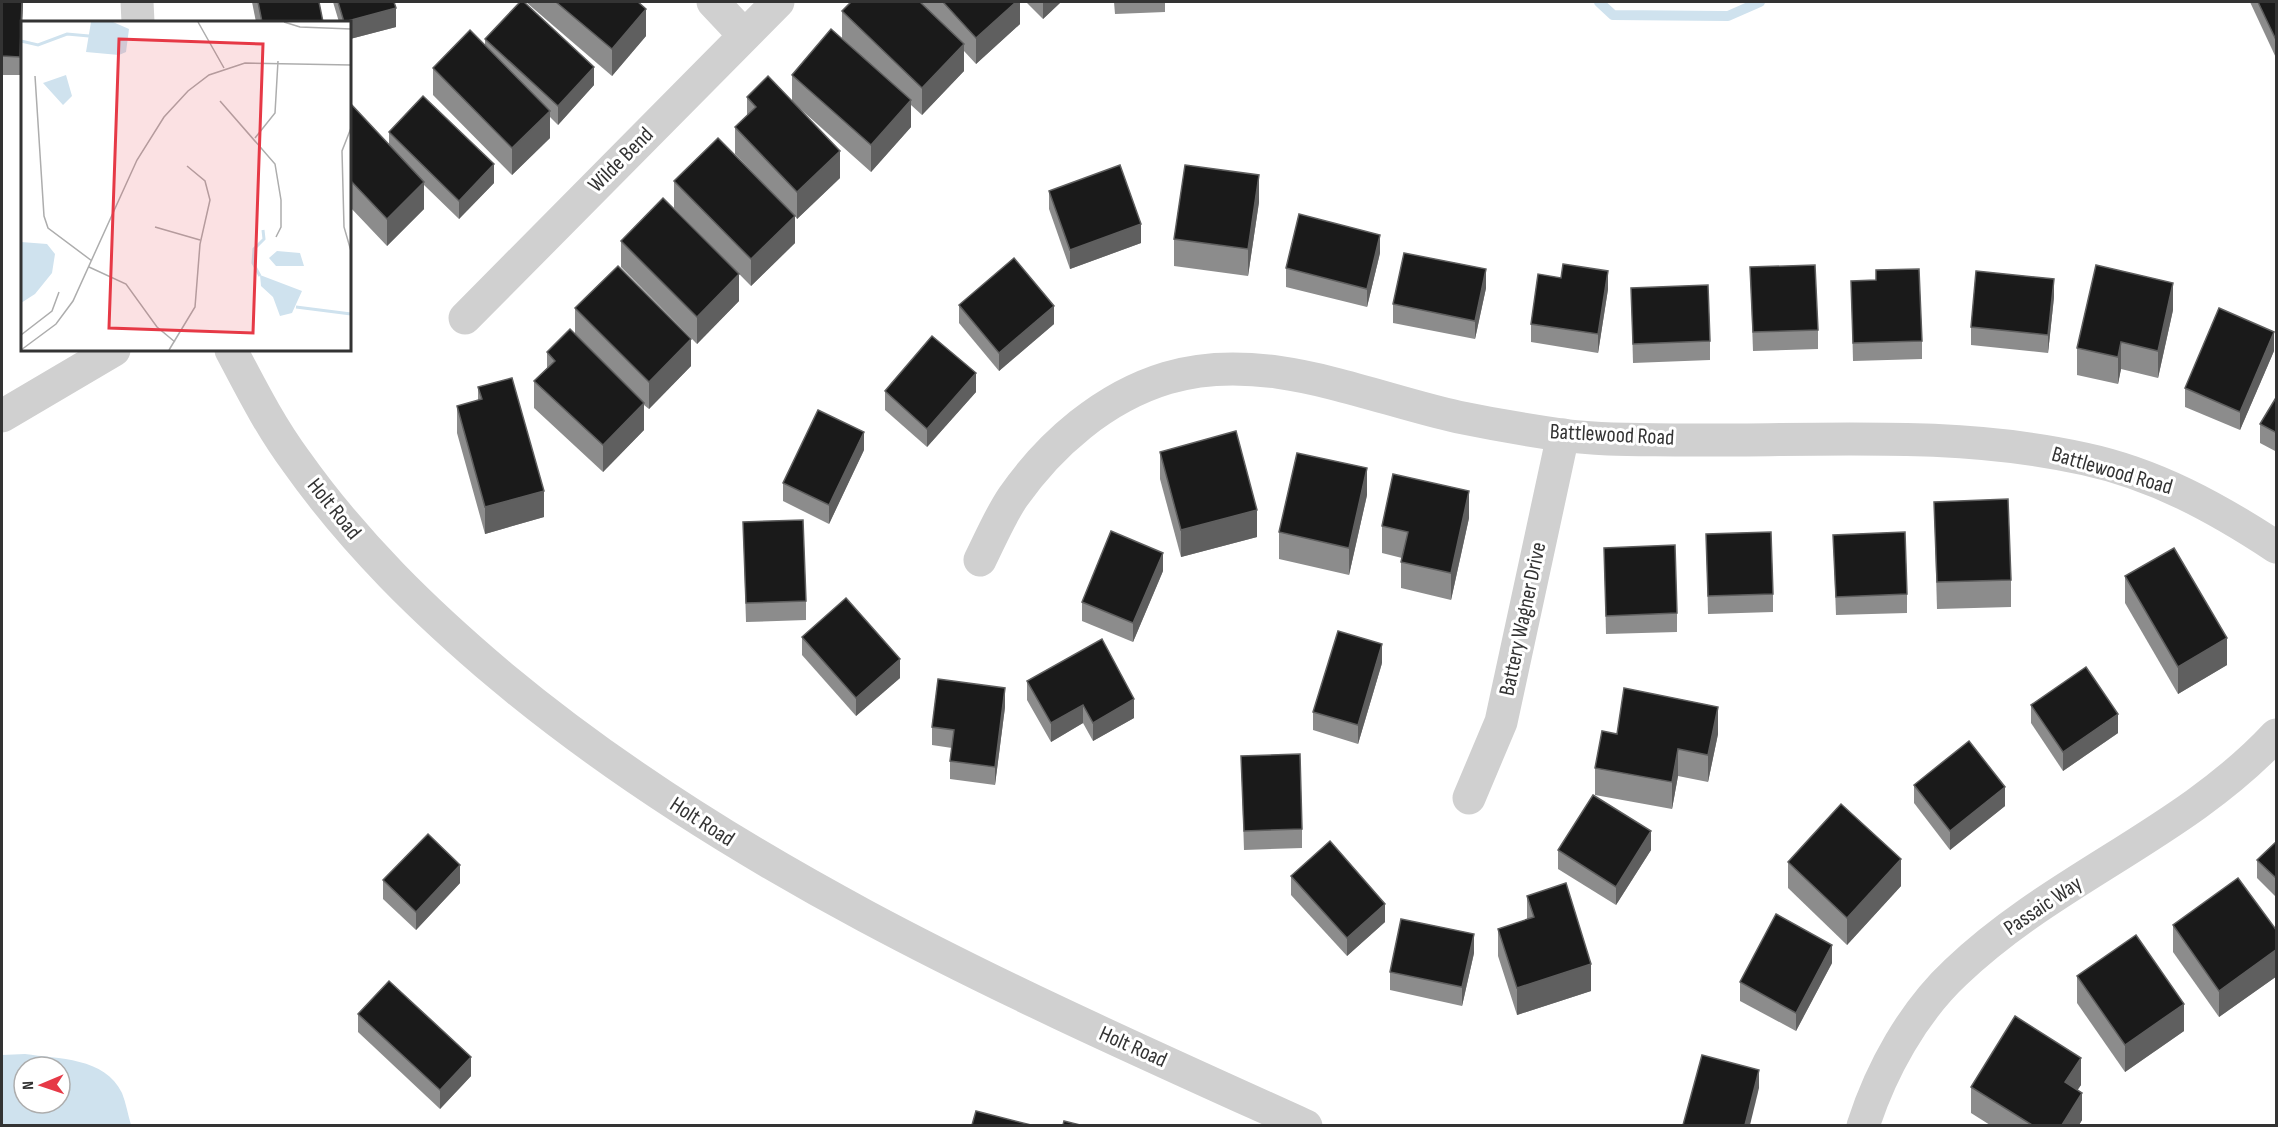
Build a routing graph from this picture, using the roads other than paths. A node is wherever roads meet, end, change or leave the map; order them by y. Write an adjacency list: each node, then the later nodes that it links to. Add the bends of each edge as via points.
1 (137, 2): 4 (street)
2 (713, 2): 5 (street)
3 (778, 2): 5 (street, Wilde Bend)
4 (138, 21)
5 (744, 35): 6 (street, Wilde Bend)
6 (465, 318)
7 (112, 351): 9 (street)
8 (232, 351): 15 (street, Holt Road, via 294,460 391,577 454,637 604,758 730,841 854,910 1081,1023)
9 (2, 416)
10 (1563, 435): 11 (street, Battlewood Road, via 1593,439 1945,441 2036,449 2088,459 2177,490 2230,516); 12 (street, Battlewood Road, via 1458,417 1274,372 1240,368 1169,377 1132,391 1060,442 1012,498); 14 (street, Battery Wagner Drive, via 1501,722)
11 (2277, 547)
12 (980, 560)
13 (2277, 735): 16 (street, Passaic Way, via 2204,800 2039,907 1955,973 1900,1044)
14 (1469, 798)
15 (1306, 1125)
16 (1863, 1125)

